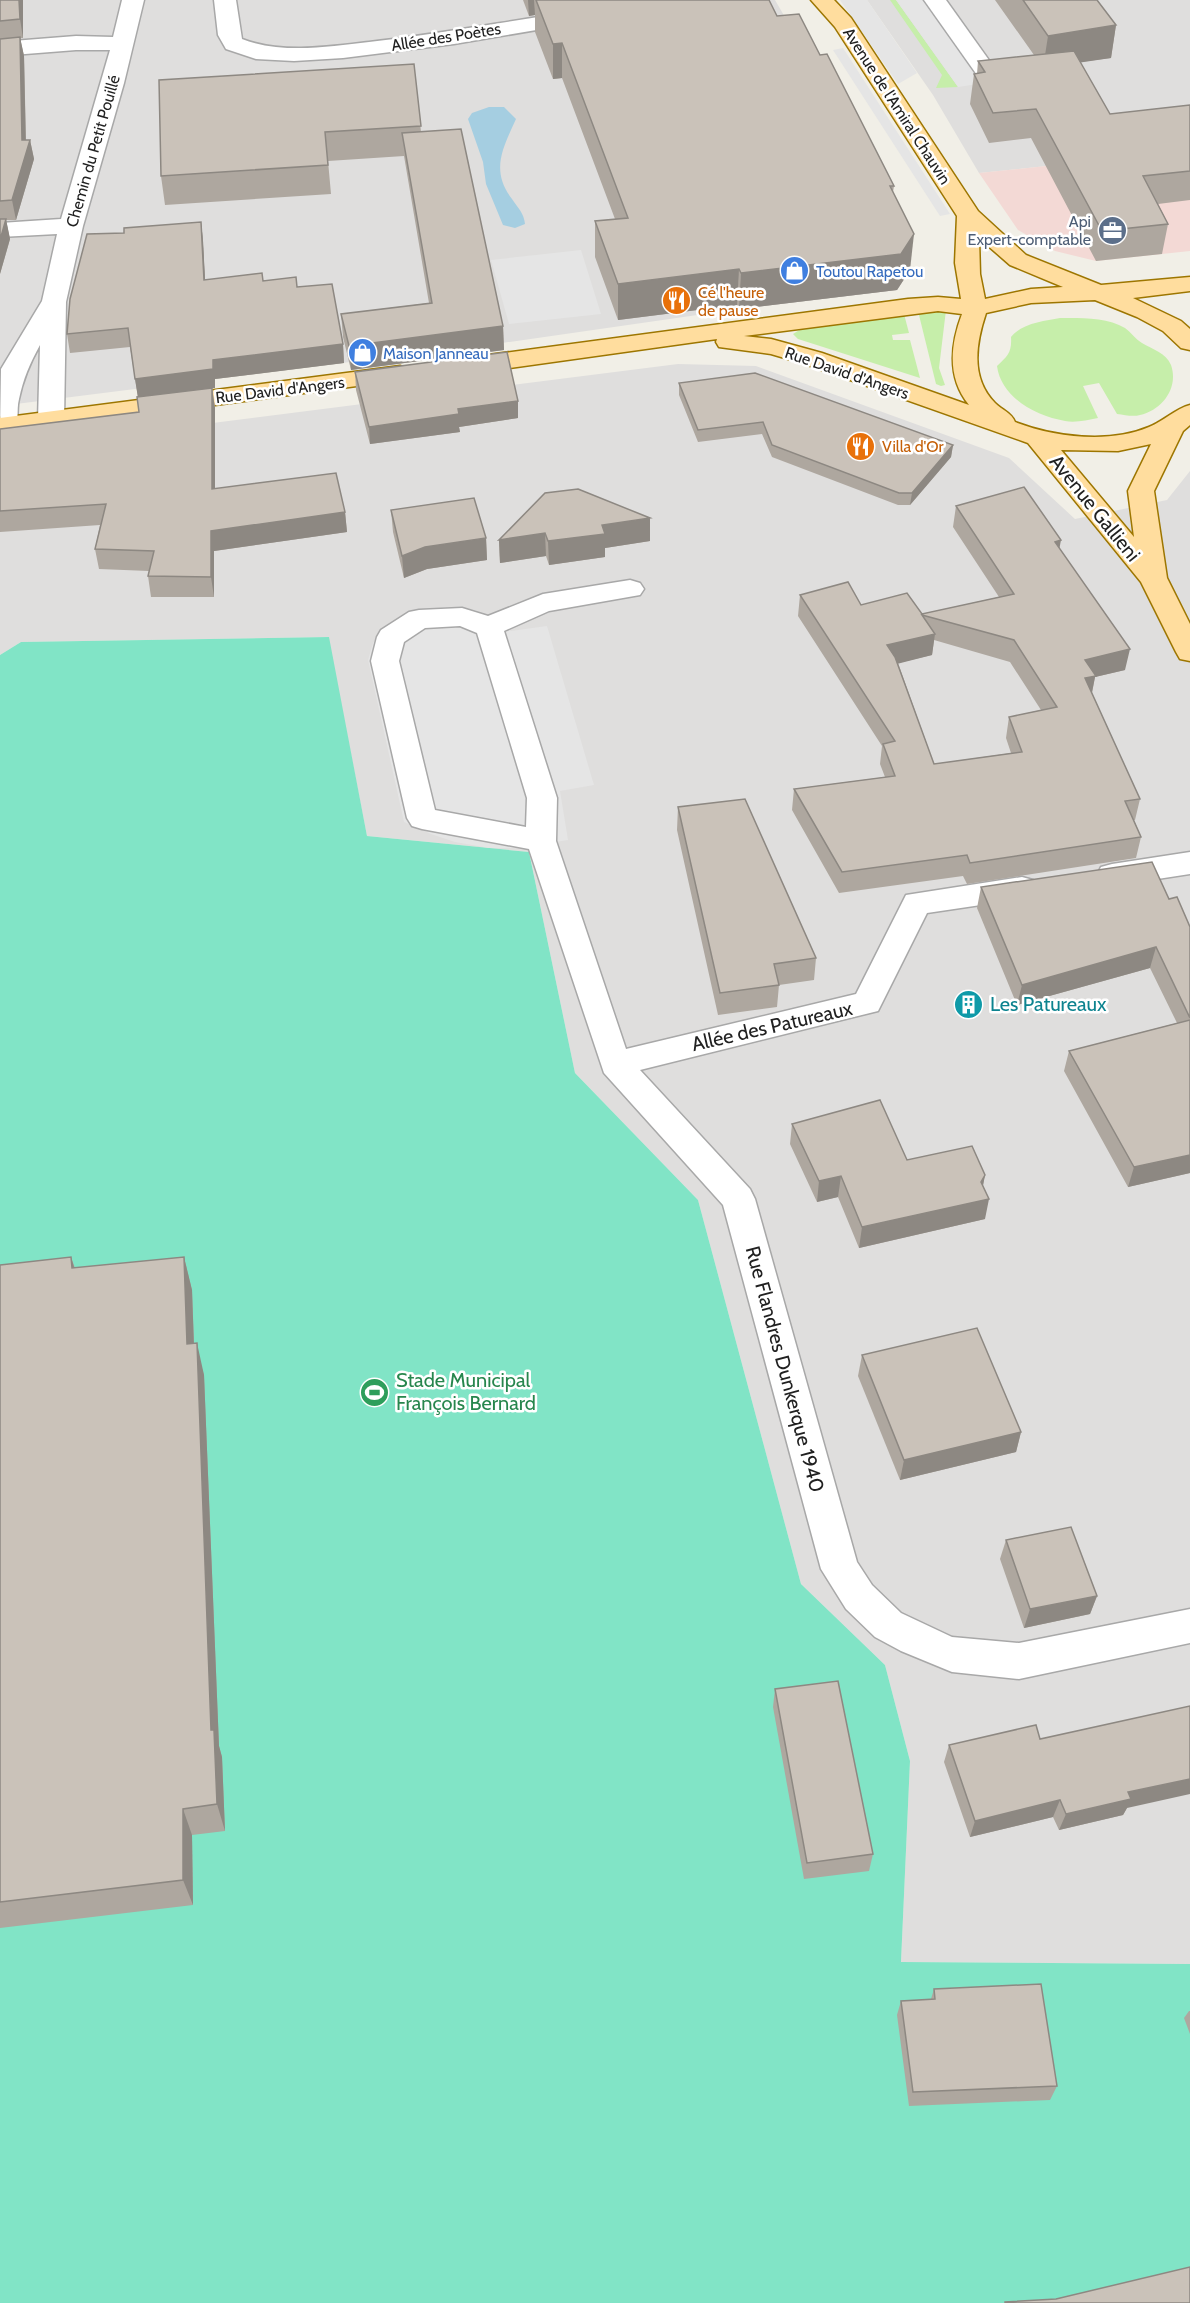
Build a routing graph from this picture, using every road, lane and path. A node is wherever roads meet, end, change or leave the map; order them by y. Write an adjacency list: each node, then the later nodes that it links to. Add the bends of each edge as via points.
1 (133, 0): 6 (street, Chemin du Petit Pouillé)
2 (225, 0): 5 (street, Allée des Poètes, via 234,45 278,56 410,44)
3 (822, 0): 9 (main road, Avenue de l'Amiral Chauvin, via 843,22)
4 (935, 0): 8 (street)
5 (600, 14)
6 (123, 44): 7 (street); 10 (street, Chemin du Petit Pouillé)
7 (0, 49)
8 (990, 77)
9 (969, 216): 13 (main road, Avenue de l'Amiral Chauvin, via 1018,260); 15 (main road, via 968,291)
10 (71, 226): 11 (street); 14 (street, Chemin du Petit Pouillé)
11 (0, 230)
12 (1190, 284): 13 (main road)
13 (1095, 292): 15 (main road, Rue David d'Angers, via 1031,296); 16 (main road, Avenue de l'Amiral Chauvin, via 1159,319)
14 (54, 302): 19 (street, Chemin du Petit Pouillé); 20 (street, Chemin du Petit Pouillé, via 14,369)
15 (976, 308): 17 (main road, Rue David d'Angers, via 908,306); 21 (main road, via 968,326 964,374 980,401 999,418)
16 (1190, 343)
17 (631, 344): 19 (main road, Rue David d'Angers); 21 (main road, Rue David d'Angers, via 732,342 801,354)
18 (1184, 419): 21 (main road, via 1149,436 1107,444); 22 (main road, Avenue Gallieni, via 1141,491)
19 (51, 420): 20 (main road, Rue David d'Angers)
20 (2, 426)
21 (1030, 435): 22 (main road, Avenue Gallieni)
22 (1153, 578): 25 (main road, Avenue Gallieni)
23 (630, 589): 24 (street, via 543,603)
24 (489, 627): 26 (street, Rue Flandres Dunkerque 1940, via 542,798); 26 (street, via 462,617 419,619 391,637 386,662 422,818)
25 (1190, 652)
26 (541, 841): 30 (street, Rue Flandres Dunkerque 1940)
27 (1190, 863): 28 (street)
28 (1082, 880)
29 (1047, 885): 30 (street, Allée des Patureaux, via 917,903 867,1003)
30 (615, 1064): 31 (street, Rue Flandres Dunkerque 1940, via 738,1198 840,1569 859,1597 888,1625 914,1639 952,1654 1019,1661)
31 (1190, 1626)

